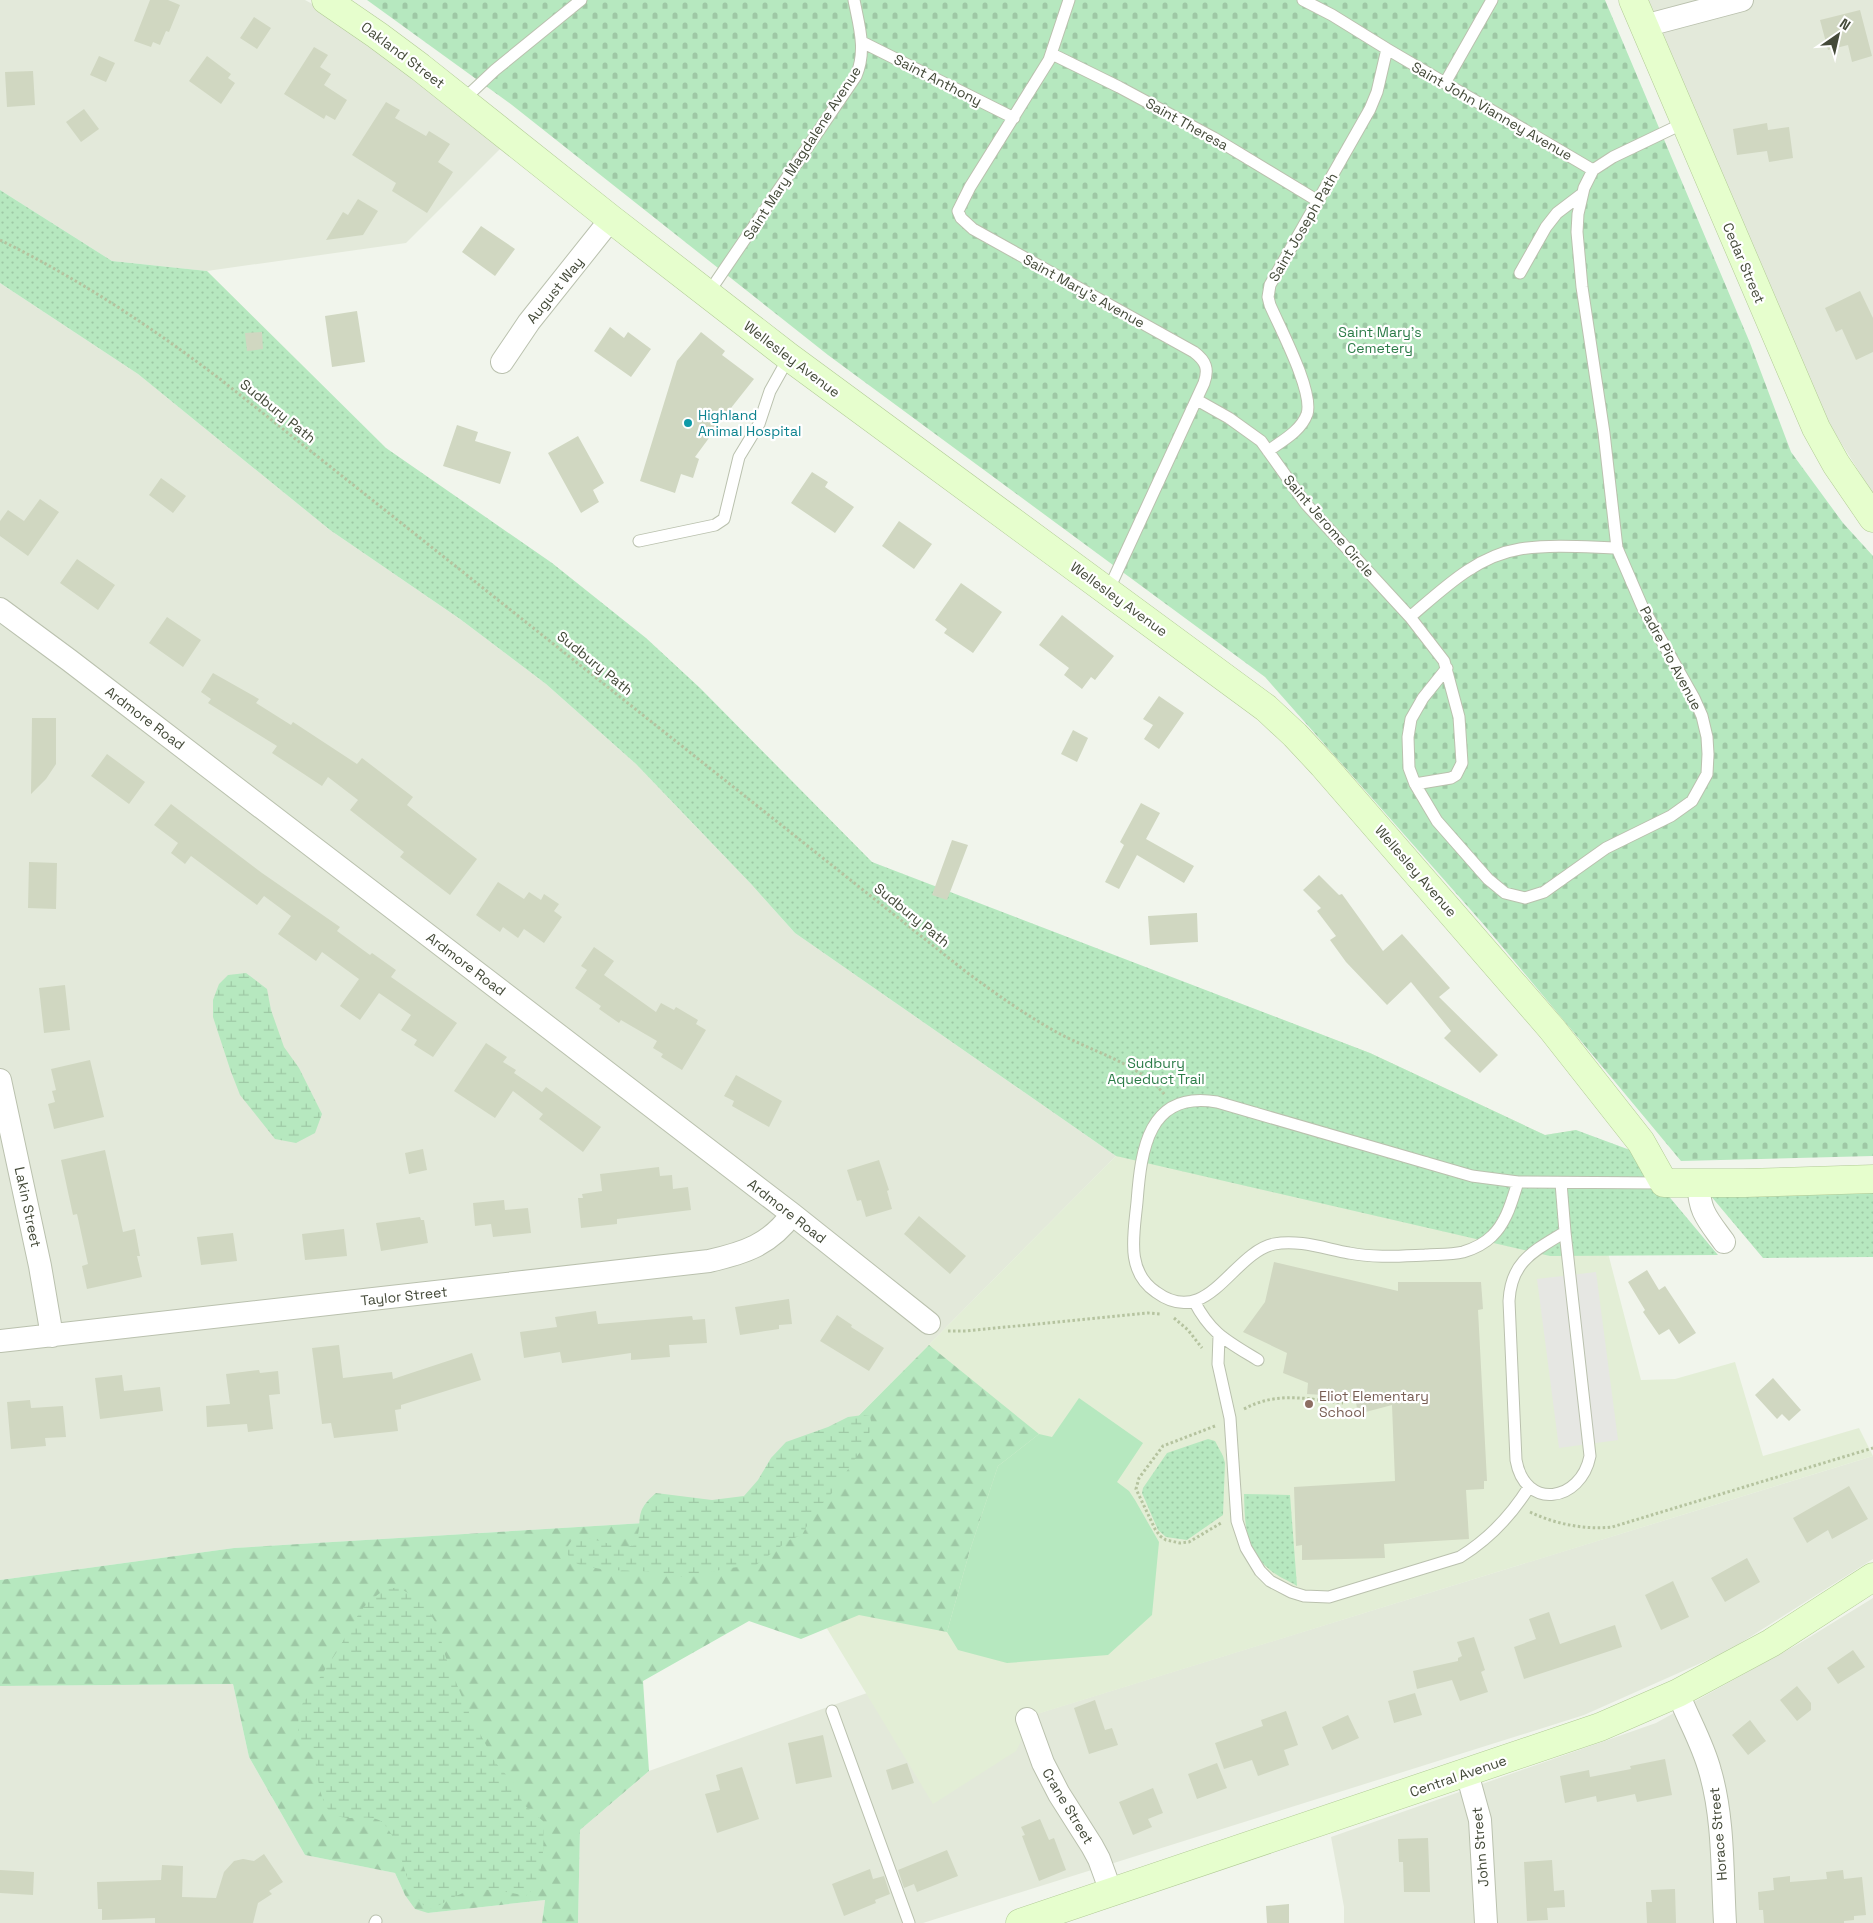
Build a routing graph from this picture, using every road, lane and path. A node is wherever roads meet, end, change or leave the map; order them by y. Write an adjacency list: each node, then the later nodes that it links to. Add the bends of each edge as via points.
1 (326, 0): 14 (street, Oakland Street, via 382,38)
2 (581, 0): 14 (lane, via 495,70)
3 (854, 0): 10 (lane, Saint Mary Magdalene Avenue)
4 (1070, 0): 12 (lane, Saint Mary's Avenue)
5 (1303, 0): 11 (lane, Saint John Vianney Avenue)
6 (1492, 0): 13 (lane)
7 (1633, 0): 9 (street, Cedar Street)
8 (1742, 0): 9 (street)
9 (1644, 26): 16 (street, Cedar Street)
10 (862, 42): 15 (lane, Saint Anthony); 23 (lane, Saint Mary Magdalene Avenue, via 862,62 856,76)
11 (1387, 49): 13 (lane, Saint John Vianney Avenue); 19 (lane, Saint Joseph Path, via 1370,109)
12 (1052, 54): 15 (lane, Saint Mary's Avenue); 19 (lane, Saint Theresa, via 1214,138)
13 (1445, 83): 17 (lane, Saint John Vianney Avenue)
14 (470, 106): 20 (street, Wellesley Avenue)
15 (1014, 118): 26 (lane, Saint Mary's Avenue, via 962,200 958,211 961,218 973,229 1199,356 1207,371)
16 (1684, 123): 17 (lane, via 1613,157); 28 (street, Cedar Street, via 1816,428)
17 (1594, 170): 18 (lane, Padre Pio Avenue)
18 (1582, 194): 22 (lane, via 1557,213 1546,227); 30 (lane, Padre Pio Avenue, via 1577,225 1582,287)
19 (1318, 201): 27 (lane, Saint Joseph Path, via 1273,279 1269,292 1270,305 1304,386 1308,406 1302,423)
20 (611, 220): 23 (street, Wellesley Avenue); 25 (street, August Way, via 529,322)
21 (0, 240): 37 (path, Sudbury Path, via 69,276 170,341 965,971 1030,1017 1145,1076 1164,1093)
22 (1520, 273)
23 (708, 295): 24 (street, Wellesley Avenue)
24 (788, 357): 29 (lane, via 770,391 759,424 739,457 724,519 715,525); 31 (street, Wellesley Avenue)
25 (502, 362)
26 (1197, 400): 27 (lane, Saint Jerome Circle, via 1254,435); 31 (lane, Saint Mary's Avenue)
27 (1268, 451): 32 (lane, Saint Jerome Circle, via 1306,504)
28 (1873, 518)
29 (639, 541)
30 (1617, 548): 32 (lane, via 1539,546 1503,554 1458,576); 35 (lane, Padre Pio Avenue, via 1642,606 1702,716 1707,737 1707,774 1692,801 1671,816 1606,848 1544,892 1525,898 1505,893 1488,879 1436,821)
31 (1108, 590): 41 (street, Wellesley Avenue, via 1259,702 1300,740 1544,1019 1642,1142)
32 (1410, 617): 34 (lane, Saint Jerome Circle)
33 (3, 620): 43 (street, Ardmore Road, via 77,666)
34 (1447, 668): 35 (lane, via 1411,719 1409,768); 35 (lane, Saint Jerome Circle, via 1459,717 1462,763 1451,778)
35 (1415, 784)
36 (0, 1080): 48 (street, Lakin Street)
37 (1173, 1107): 39 (lane, via 1180,1102 1217,1102 1472,1176); 46 (lane, via 1152,1128 1144,1147 1139,1171 1134,1259 1142,1279 1156,1293 1180,1302)
38 (1873, 1179): 42 (street)
39 (1518, 1182): 40 (lane); 46 (lane, via 1499,1228 1484,1242 1464,1251 1377,1256 1299,1244 1274,1244 1254,1253 1215,1290)
40 (1561, 1183): 41 (lane); 44 (lane)
41 (1664, 1183): 42 (street)
42 (1699, 1184): 45 (street, via 1703,1212)
43 (792, 1214): 47 (street, Ardmore Road); 48 (street, Taylor Street, via 784,1226 758,1246 709,1261)
44 (1565, 1232): 56 (lane, via 1526,1257 1515,1271 1510,1290 1516,1460 1522,1480); 56 (lane, via 1590,1456 1584,1476 1568,1491 1546,1495)
45 (1724, 1242)
46 (1194, 1301): 49 (lane, via 1206,1323)
47 (929, 1323): 52 (path, via 945,1330 966,1331 1159,1313 1179,1321)
48 (52, 1336): 50 (street, Taylor Street)
49 (1219, 1336): 51 (lane); 52 (lane)
50 (0, 1341)
51 (1258, 1360)
52 (1218, 1364): 54 (lane)
53 (1343, 1402): 54 (path, via 1282,1397 1254,1404)
54 (1230, 1418): 58 (lane); 58 (path, via 1163,1446 1139,1478 1136,1489 1155,1529 1170,1541 1189,1542)
55 (1873, 1448): 57 (path, via 1612,1527 1576,1526 1534,1514)
56 (1529, 1487): 57 (lane)
57 (1518, 1504): 58 (lane, via 1498,1528 1460,1557 1341,1594 1316,1597 1280,1588 1260,1571 1246,1548)
58 (1236, 1513)
59 (1873, 1577): 60 (street, Central Avenue, via 1771,1643)
60 (1678, 1693): 63 (street, Central Avenue, via 1600,1727); 68 (street, Horace Street, via 1706,1756 1714,1789 1720,1828)
61 (832, 1711): 65 (lane)
62 (1027, 1719): 64 (street, Crane Street, via 1047,1771 1092,1846)
63 (1468, 1773): 64 (street, Central Avenue); 67 (street, John Street, via 1480,1820)
64 (1111, 1892): 66 (street, Central Avenue)
65 (909, 1923)
66 (1020, 1923)
67 (1486, 1923)
68 (1725, 1923)

